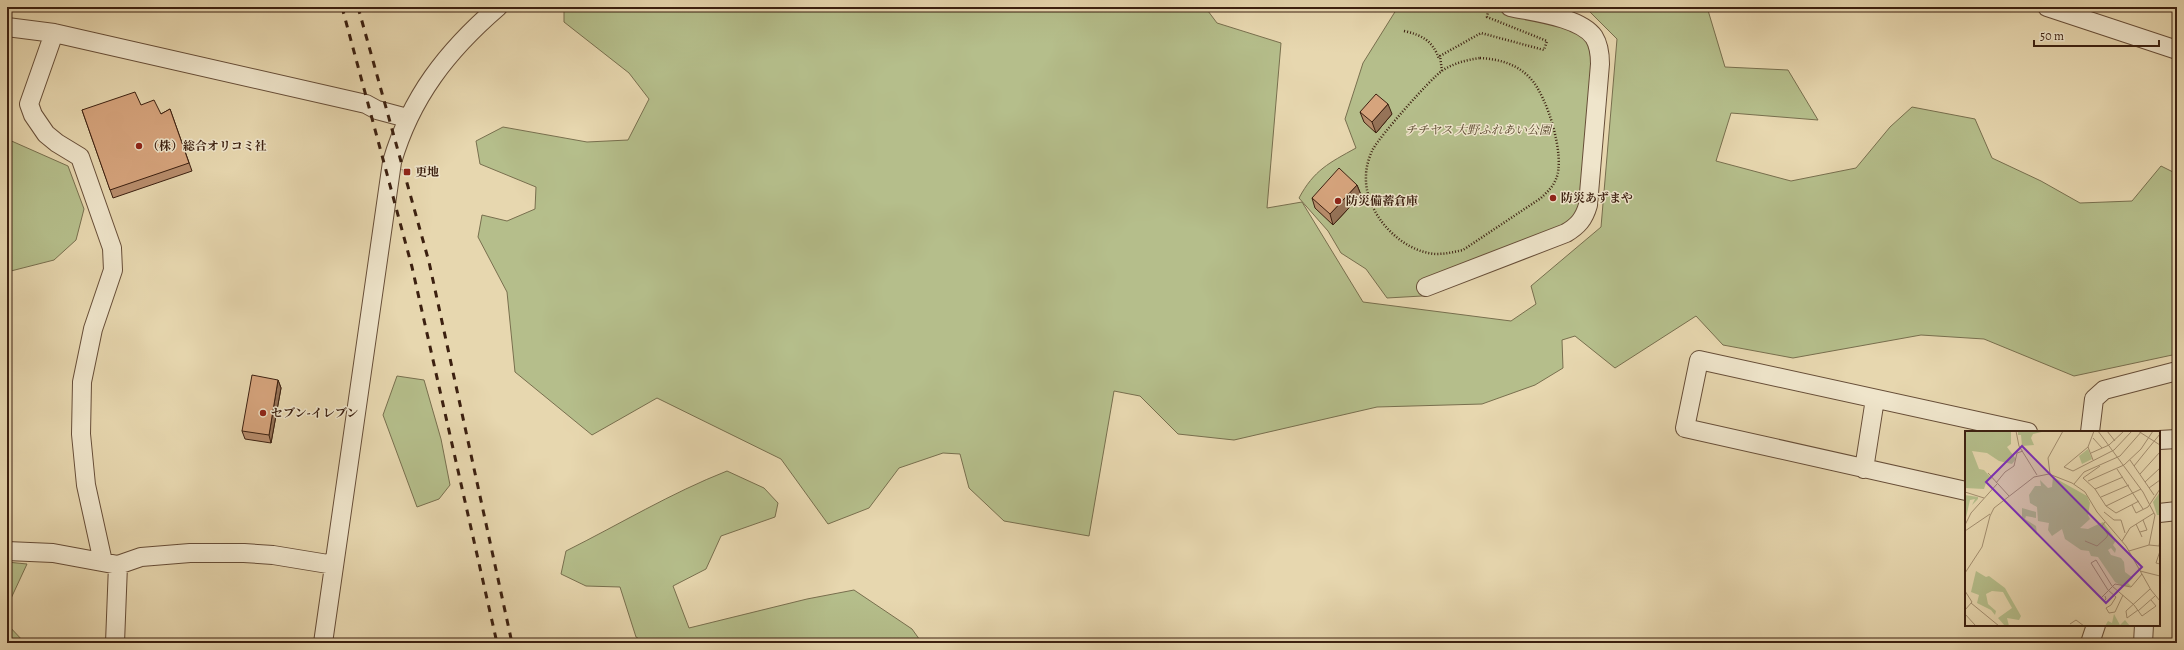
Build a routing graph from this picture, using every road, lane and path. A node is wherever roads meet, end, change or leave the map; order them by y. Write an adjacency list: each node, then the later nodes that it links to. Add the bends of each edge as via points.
1 (498, 7): 11 (street, via 445,60)
2 (1489, 7): 9 (path, via 1486,18 1547,42 1544,50 1481,33 1443,53)
3 (1510, 7): 12 (street, via 1570,21 1584,27 1594,37 1600,49 1586,211 1576,227 1566,233)
4 (2047, 7): 8 (street)
5 (7, 27): 7 (street)
6 (1404, 31): 9 (path, via 1425,38 1433,45)
7 (54, 33): 11 (street, via 366,104 377,110); 24 (street, via 29,104 33,116 46,134 80,157 112,248 113,270 93,329 82,382 81,434 86,485)
8 (2177, 50)
9 (1439, 60): 10 (path)
10 (1442, 71): 10 (path, via 1466,60 1494,59 1519,68 1530,77 1541,92 1549,111 1559,166 1550,189 1541,198 1463,250 1436,254 1410,246 1385,225 1370,202 1366,189 1366,175 1368,162 1381,138)
11 (407, 118): 25 (street, via 393,158 388,185)
12 (1426, 286)
13 (2177, 370): 16 (street, via 2104,390 2094,399)
14 (1875, 399): 15 (street); 19 (street); 19 (street, via 1698,360 1685,428)
15 (2023, 431)
16 (2090, 431)
17 (2177, 439): 18 (street)
18 (2160, 440)
19 (1864, 469): 20 (street)
20 (1965, 491)
21 (2177, 511): 22 (street)
22 (2160, 513)
23 (7, 551): 24 (street, via 54,553)
24 (110, 563): 25 (street, via 141,557 190,553 244,553); 28 (street)
25 (334, 565): 29 (street)
26 (2096, 626): 30 (street)
27 (2144, 626): 31 (street)
28 (115, 643)
29 (323, 643)
30 (2090, 643)
31 (2143, 643)

